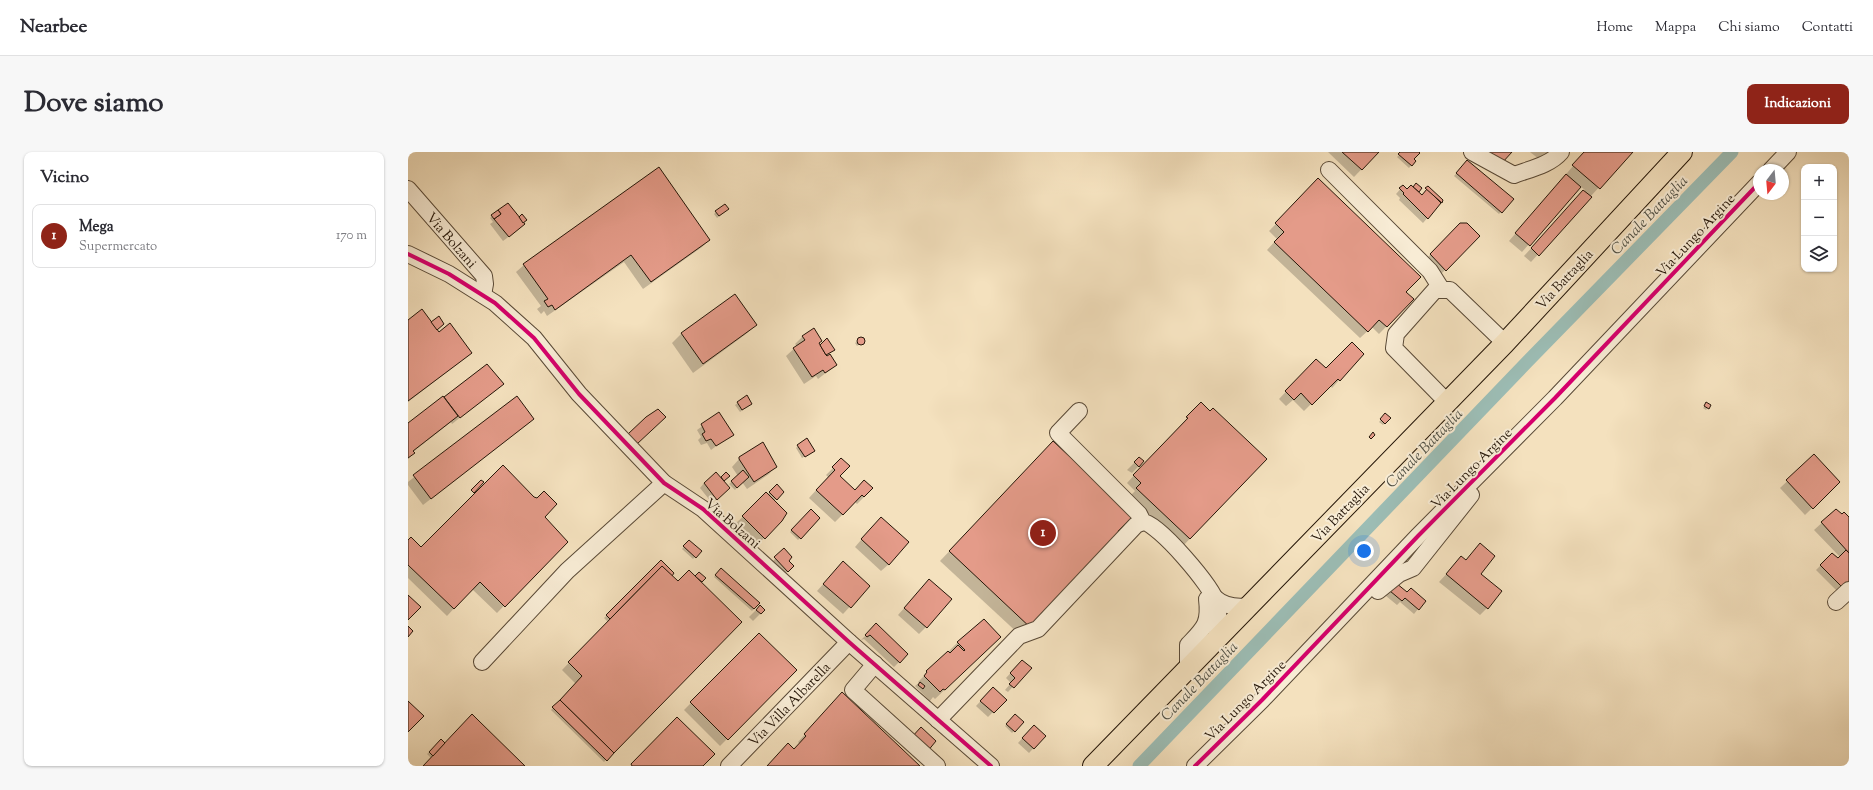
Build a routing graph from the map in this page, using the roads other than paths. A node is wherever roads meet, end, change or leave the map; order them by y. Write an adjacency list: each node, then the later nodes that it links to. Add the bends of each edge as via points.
1 (1472, 152): 2 (street, via 1514,175 1540,166)
2 (1561, 152)
3 (1682, 152): 12 (main road, Via Battaglia)
4 (1788, 152): 5 (street)
5 (1777, 164)
6 (1329, 170): 10 (street, via 1430,271)
7 (408, 189): 11 (street, Via Bolzani, via 484,276)
8 (1753, 189): 32 (street, Via Lungo Argine, via 1482,473)
9 (408, 254): 11 (street, Via Bolzani, via 449,274)
10 (1442, 290): 12 (street, via 1450,290); 13 (street, via 1435,290 1396,334 1394,348)
11 (483, 295): 15 (street, Via Bolzani, via 534,338 579,394)
12 (1505, 343): 13 (main road, Via Battaglia)
13 (1447, 402): 21 (main road, Via Battaglia)
14 (1079, 410): 16 (street, via 1058,433 1139,514)
15 (664, 483): 23 (street, Via Bolzani, via 703,509); 24 (street, via 567,571)
16 (1142, 522): 17 (street, via 1151,524); 27 (street, via 1136,525 1038,629 1019,636)
17 (1198, 573): 19 (street); 26 (street, via 1206,596 1208,617 1203,628 1188,645)
18 (1849, 590): 20 (street)
19 (1215, 598): 21 (street, via 1219,602 1238,608); 22 (street, via 1219,615)
20 (1836, 602)
21 (1250, 606): 22 (main road, Via Battaglia)
22 (1216, 640): 26 (main road, Via Battaglia)
23 (850, 642): 25 (street, Via Bolzani); 28 (street, Via Villa Albarella)
24 (482, 662)
25 (875, 664): 27 (street, Via Bolzani); 29 (street, via 853,690)
26 (1188, 669): 31 (main road, Via Battaglia)
27 (938, 720): 30 (street, Via Bolzani)
28 (729, 766)
29 (937, 766)
30 (991, 766)
31 (1093, 766)
32 (1195, 766)

